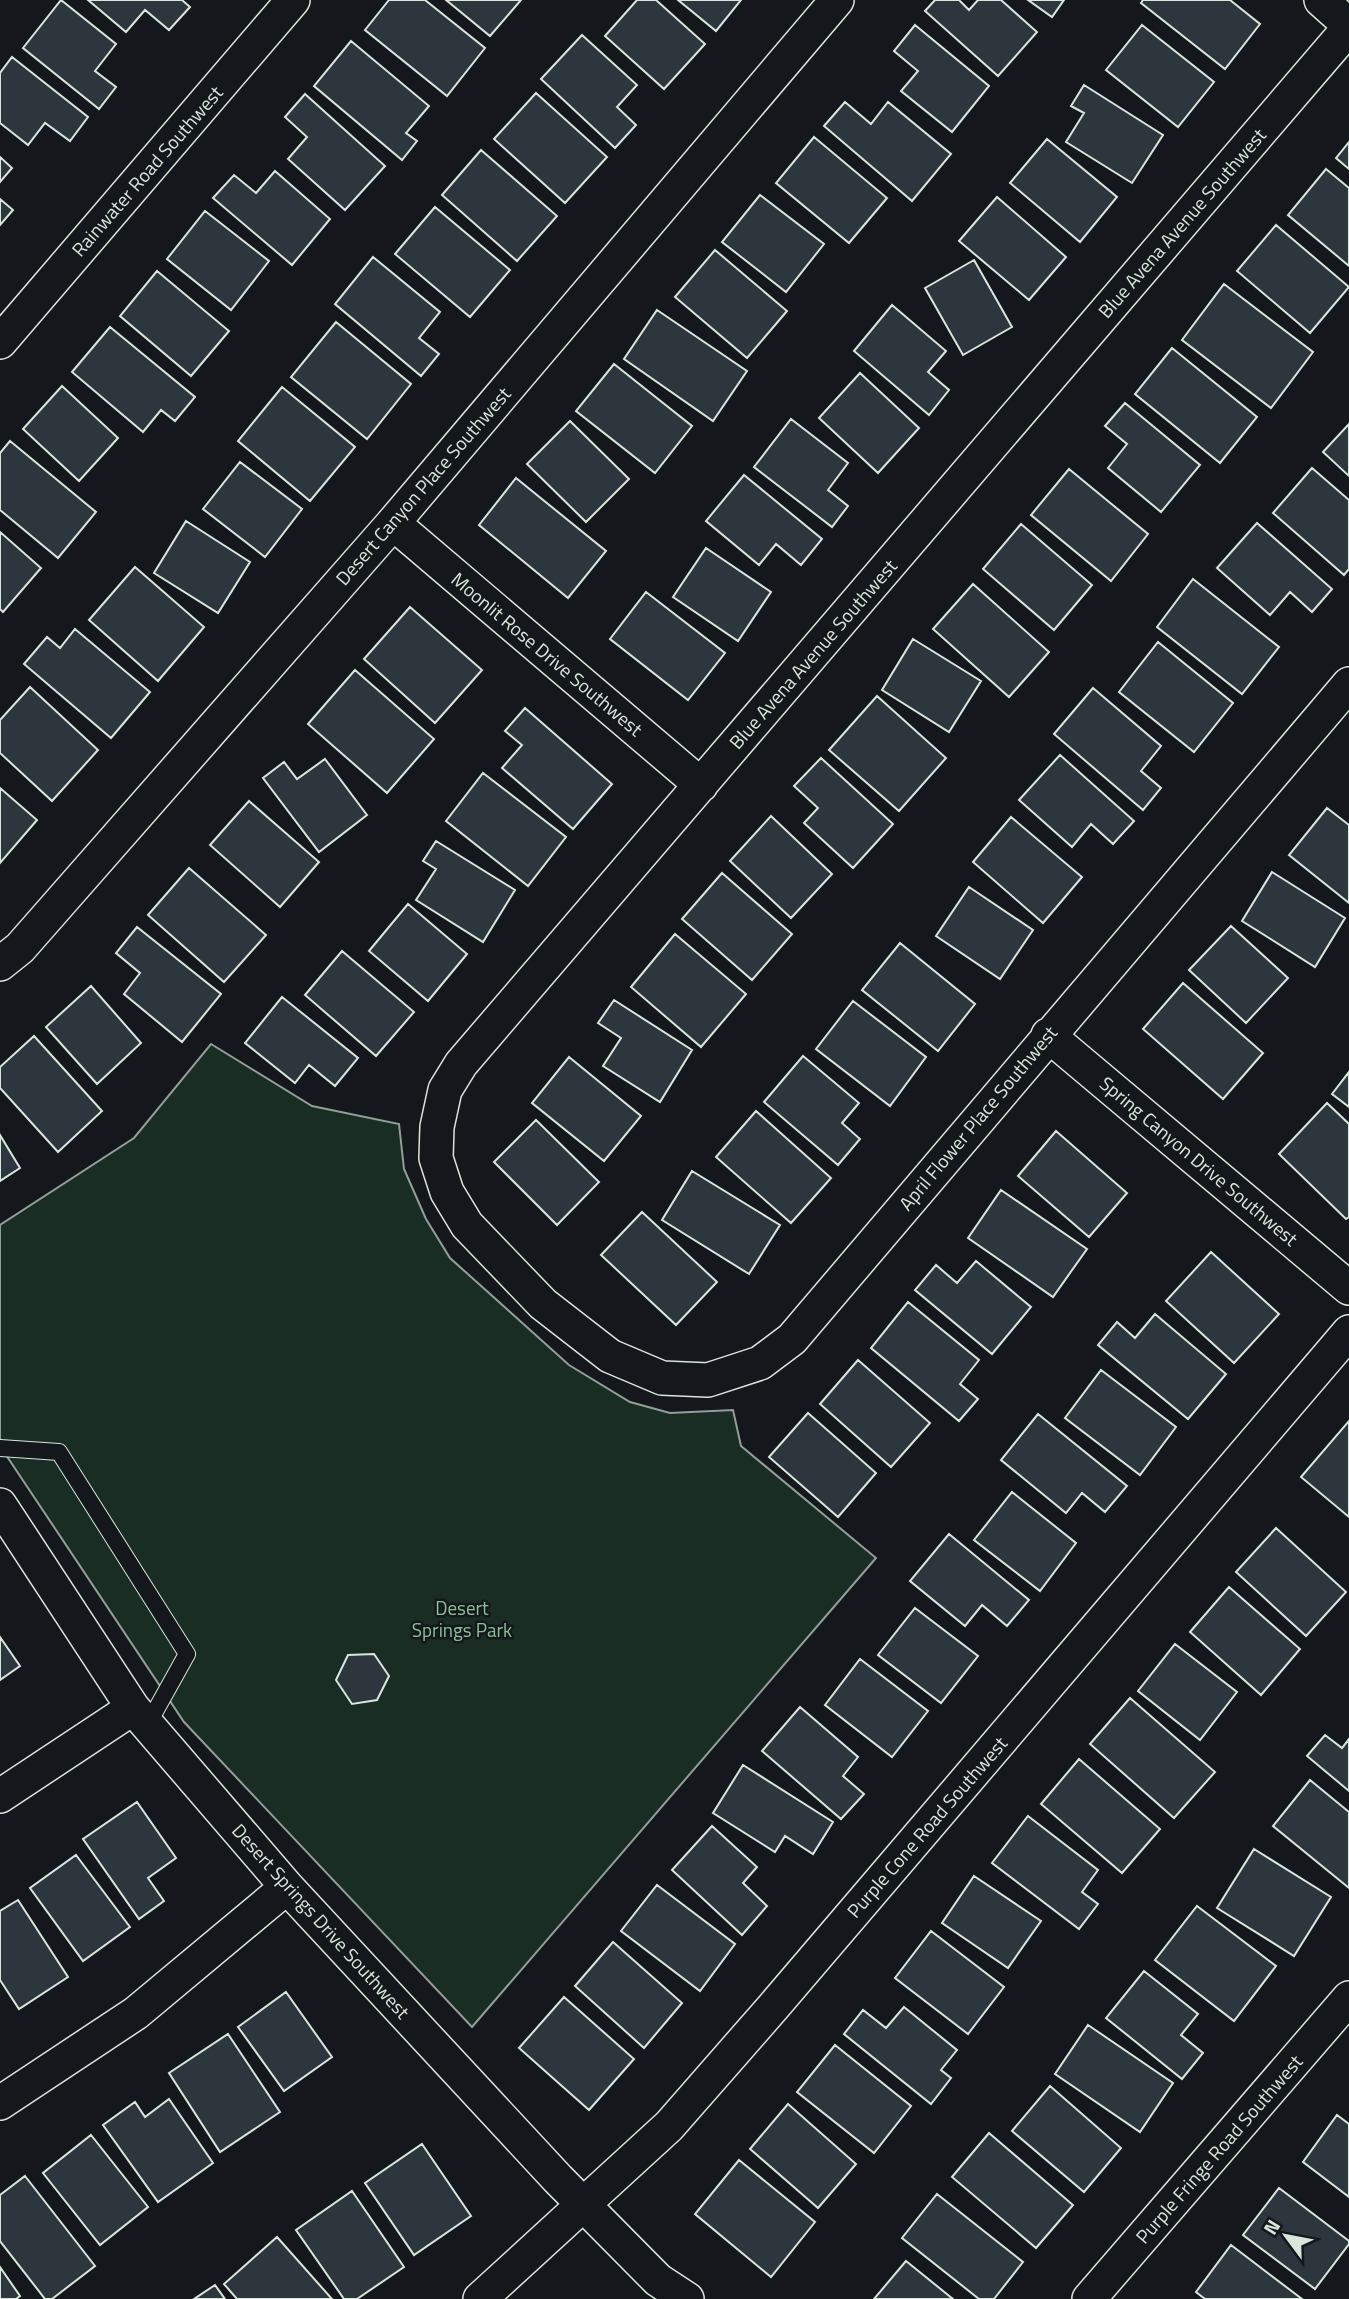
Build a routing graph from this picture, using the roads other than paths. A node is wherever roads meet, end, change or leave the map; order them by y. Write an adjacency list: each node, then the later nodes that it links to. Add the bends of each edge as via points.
1 (293, 0): 5 (street, Rainwater Road Southwest)
2 (837, 0): 6 (street, Desert Canyon Place Southwest)
3 (1321, 0): 4 (street)
4 (1349, 26): 8 (street, Blue Avena Avenue Southwest)
5 (0, 342)
6 (393, 523): 8 (street, Moonlit Rose Drive Southwest); 9 (street, Desert Canyon Place Southwest, via 20,948)
7 (1349, 684): 10 (street, April Flower Place Southwest)
8 (701, 785): 12 (street, Blue Avena Avenue Southwest, via 461,1064 444,1090 436,1158 447,1192 467,1225)
9 (0, 964)
10 (1048, 1035): 11 (street, Spring Canyon Drive Southwest); 12 (street, April Flower Place Southwest, via 792,1339 760,1363 708,1380 662,1378 610,1356)
11 (1349, 1288)
12 (542, 1304)
13 (1349, 1332): 21 (street, Purple Cone Road Southwest, via 669,2126)
14 (0, 1448): 16 (lane, via 59,1452 187,1654)
15 (0, 1505): 16 (street, Desert Springs Drive Southwest)
16 (141, 1716): 17 (street); 18 (street, Desert Springs Drive Southwest)
17 (0, 1796)
18 (287, 1887): 20 (street, via 136,2013); 21 (street, Desert Springs Drive Southwest)
19 (1349, 1998): 24 (street, Purple Fringe Road Southwest)
20 (0, 2103)
21 (583, 2205): 22 (street, Purple Cone Road Southwest); 23 (street, Desert Springs Drive Southwest, via 658,2280)
22 (480, 2299)
23 (687, 2299)
24 (1089, 2299)

